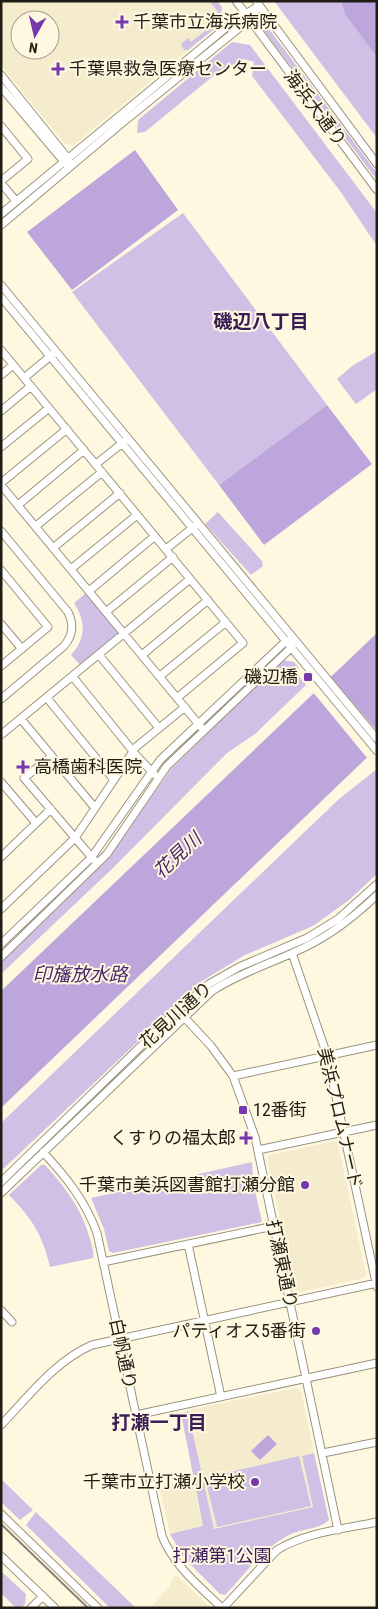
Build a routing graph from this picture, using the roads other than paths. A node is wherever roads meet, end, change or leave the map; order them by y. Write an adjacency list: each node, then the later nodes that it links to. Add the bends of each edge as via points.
1 (236, 1): 3 (street, 海浜大通り)
2 (258, 4): 3 (street); 4 (street); 13 (street, 海浜大通り)
3 (244, 14): 4 (street, 海浜大通り); 5 (street)
4 (249, 20): 6 (street); 16 (street, 海浜大通り)
5 (188, 59): 6 (street); 9 (street)
6 (193, 66): 10 (street)
7 (1, 75): 12 (street)
8 (1, 87): 12 (street)
9 (149, 90): 10 (street); 12 (street)
10 (154, 97): 14 (street)
11 (1, 126): 15 (street, via 28,158)
12 (66, 160): 14 (street); 17 (street)
13 (377, 164)
14 (71, 166): 19 (street)
15 (1, 182): 17 (street)
16 (377, 190)
17 (16, 201): 18 (street)
18 (1, 214)
19 (1, 225)
20 (1, 285): 23 (street)
21 (1, 297): 23 (street)
22 (1, 350): 24 (street)
23 (53, 354): 26 (street); 31 (street)
24 (13, 365): 25 (street); 26 (street)
25 (1, 375)
26 (24, 378): 27 (street)
27 (31, 386): 28 (street); 29 (street)
28 (49, 408): 30 (street); 32 (street)
29 (1, 411)
30 (67, 429): 33 (street); 36 (street)
31 (125, 440): 34 (street); 40 (street)
32 (1, 447)
33 (84, 450): 34 (street); 38 (street)
34 (96, 464): 35 (street)
35 (102, 472): 37 (street); 41 (street)
36 (1, 484): 38 (street)
37 (120, 493): 39 (street); 44 (street)
38 (18, 505): 41 (street)
39 (137, 515): 43 (street); 47 (street)
40 (195, 525): 45 (street); 56 (street); 57 (street)
41 (36, 526): 44 (street)
42 (1, 531): 66 (street, via 68,612 72,624 70,638 64,646)
43 (155, 536): 45 (street); 50 (street)
44 (54, 548): 47 (street)
45 (166, 549): 46 (street)
46 (173, 557): 49 (street); 52 (street)
47 (71, 569): 50 (street)
48 (1, 570): 59 (street, via 48,627)
49 (190, 579): 51 (street); 55 (street)
50 (89, 591): 52 (street)
51 (208, 600): 53 (street); 61 (street)
52 (106, 612): 55 (street)
53 (226, 622): 64 (street); 68 (street, via 243,643)
54 (1, 624): 59 (street)
55 (124, 634): 60 (street); 61 (street)
56 (294, 639): 57 (street); 58 (street); 63 (street)
57 (286, 641): 58 (street); 71 (street)
58 (292, 647): 63 (street); 73 (street)
59 (22, 649): 62 (street)
60 (99, 655): 65 (street); 72 (street)
61 (142, 655): 64 (street)
62 (1, 666)
63 (315, 671): 75 (street); 77 (street)
64 (160, 676): 68 (street)
65 (73, 677): 67 (street); 76 (street)
66 (1, 698)
67 (47, 698): 70 (street); 81 (street)
68 (177, 698): 69 (street)
69 (185, 707): 71 (street); 72 (street)
70 (21, 719): 74 (street); 78 (street)
71 (198, 724): 73 (street); 79 (street)
72 (159, 728): 76 (street)
73 (204, 731): 80 (street)
74 (2, 734)
75 (377, 739)
76 (133, 751): 79 (street); 81 (street)
77 (377, 751)
78 (52, 756): 83 (street); 84 (street, via 24,778)
79 (151, 771): 80 (street); 88 (street)
80 (158, 777): 89 (street)
81 (114, 780): 83 (street)
82 (1, 782): 85 (street)
83 (95, 808): 86 (street)
84 (50, 809): 85 (street); 86 (street)
85 (36, 823): 87 (street)
86 (75, 838): 88 (street); 92 (street)
87 (1, 857)
88 (92, 858): 89 (street); 93 (street)
89 (98, 864): 95 (street)
90 (377, 884): 104 (street, 花見川通り, via 338,919 307,938 239,967 209,984)
91 (377, 895): 94 (street, 花見川通り, via 343,924)
92 (1, 909)
93 (1, 944)
94 (292, 953): 96 (street, 花見川通り, via 225,983); 98 (street, 美浜プロムナード)
95 (1, 957)
96 (184, 1017): 99 (street, 打瀬東通り); 103 (street, 花見川通り)
97 (377, 1045): 98 (street)
98 (327, 1055): 99 (street); 101 (street, 美浜プロムナード)
99 (233, 1076): 102 (street, 打瀬東通り)
100 (377, 1125): 101 (street)
101 (344, 1132): 102 (street); 109 (street, 美浜プロムナード)
102 (258, 1150): 106 (street, 打瀬東通り)
103 (43, 1152): 105 (street, 花見川通り); 108 (street, 白帆通り, via 66,1176 85,1205 97,1232)
104 (1, 1182)
105 (1, 1193)
106 (274, 1226): 107 (street); 110 (street, 打瀬東通り)
107 (188, 1244): 108 (street); 112 (street)
108 (103, 1262): 114 (street, 白帆通り)
109 (376, 1285): 110 (street)
110 (290, 1302): 112 (street); 116 (street, 打瀬東通り)
111 (1, 1310): 113 (street)
112 (204, 1320): 114 (street); 117 (street)
113 (12, 1322)
114 (120, 1339): 118 (street, 白帆通り); 119 (street, via 92,1345 66,1358)
115 (377, 1363): 116 (street)
116 (306, 1379): 117 (street); 121 (street, 打瀬東通り)
117 (221, 1397): 118 (street)
118 (136, 1415): 130 (street, 白帆通り, via 166,1545 182,1570)
119 (1, 1425)
120 (377, 1442): 121 (street)
121 (323, 1453): 124 (street, 打瀬東通り)
122 (1, 1514): 129 (street)
123 (377, 1522): 124 (street)
124 (338, 1530): 130 (street, via 300,1538 277,1550)
125 (1, 1556): 126 (street)
126 (43, 1596): 127 (street); 128 (street)
127 (31, 1608)
128 (55, 1608)
129 (98, 1608)
130 (223, 1608)

